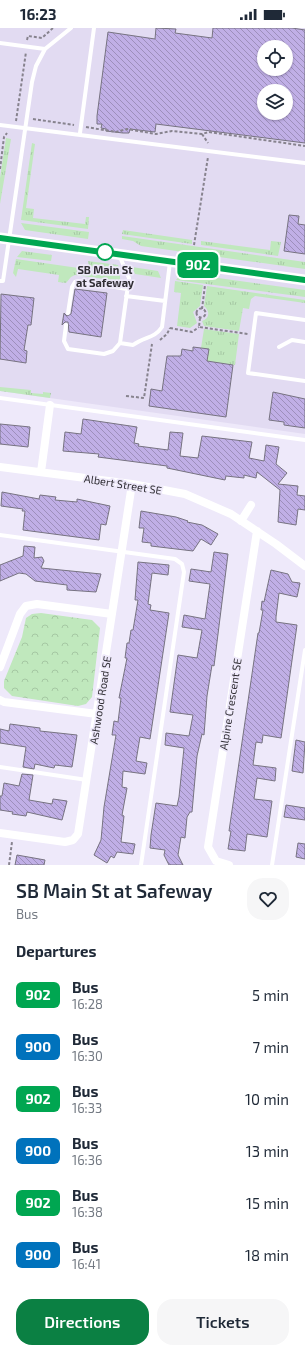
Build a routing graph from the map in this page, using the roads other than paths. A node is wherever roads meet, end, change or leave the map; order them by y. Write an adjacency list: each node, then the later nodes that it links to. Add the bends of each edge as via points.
1 (71, 28): 4 (lane)
2 (94, 28): 7 (lane)
3 (0, 43): 4 (lane)
4 (45, 49): 6 (lane, via 36,66)
5 (0, 124): 6 (lane)
6 (25, 128): 7 (lane); 9 (lane)
7 (80, 133): 8 (lane)
8 (305, 163)
9 (4, 238): 10 (main road); 13 (lane, via 3,281)
10 (119, 254): 11 (main road); 14 (lane, via 129,278)
11 (170, 262): 12 (main road); 16 (lane)
12 (305, 280)
13 (0, 281)
14 (127, 289): 15 (lane); 17 (lane, via 75,282)
15 (126, 296): 16 (lane); 21 (lane)
16 (165, 301): 21 (lane, via 162,327 158,333 142,338 133,345)
17 (68, 313)
18 (305, 320): 23 (lane, via 256,313 248,372)
19 (66, 325): 21 (lane, via 65,346 74,350 104,354 113,351)
20 (305, 342): 22 (lane, via 292,340)
21 (120, 343)
22 (279, 347)
23 (305, 381)
24 (0, 398): 25 (lane)
25 (50, 405): 26 (lane); 28 (street)
26 (305, 440)
27 (0, 467): 28 (street, Albert Street SE)
28 (41, 472): 29 (street, Albert Street SE)
29 (132, 484): 31 (street, Albert Street SE, via 185,494); 34 (street, Ashwood Road SE)
30 (250, 505): 31 (street)
31 (241, 520): 32 (street, Albert Street SE)
32 (257, 531): 35 (street, Albert Street SE); 45 (street, Alpine Crescent SE, via 208,848 216,861)
33 (0, 535): 34 (lane)
34 (122, 551): 36 (street, Ashwood Road SE); 44 (lane, via 175,559 182,564 184,572)
35 (305, 566)
36 (112, 614): 38 (street, via 37,604 26,606 20,614); 40 (street, Ashwood Road SE)
37 (305, 650): 46 (lane)
38 (0, 667)
39 (0, 700): 40 (street)
40 (97, 714): 42 (street, Ashwood Road SE)
41 (0, 767): 42 (lane)
42 (88, 780): 43 (street, Ashwood Road SE, via 81,826 73,840 61,842)
43 (0, 833)
44 (142, 865)
45 (229, 865)
46 (272, 865)

